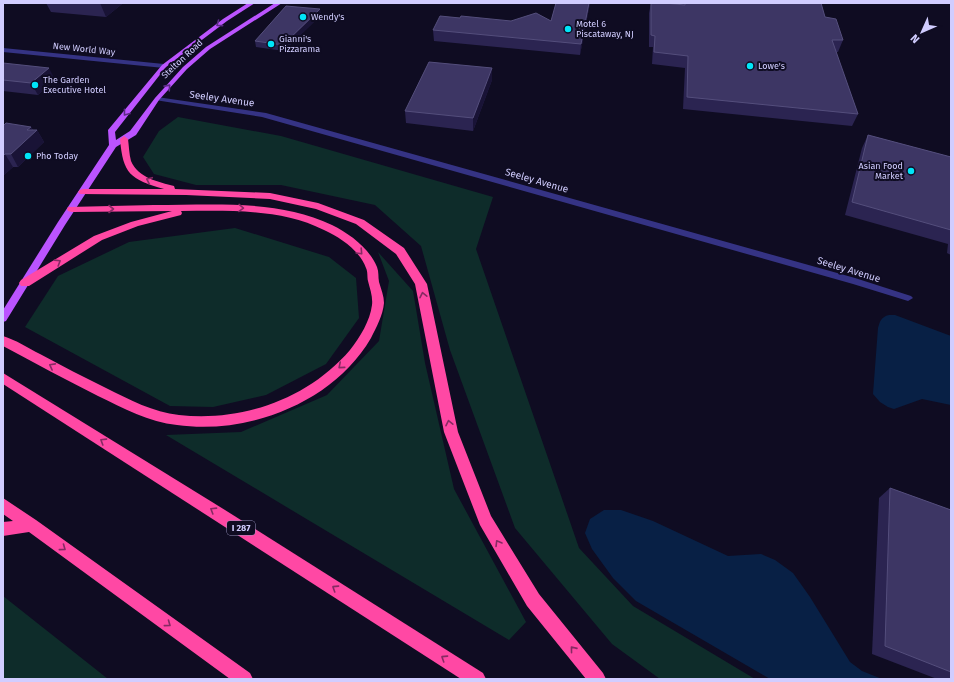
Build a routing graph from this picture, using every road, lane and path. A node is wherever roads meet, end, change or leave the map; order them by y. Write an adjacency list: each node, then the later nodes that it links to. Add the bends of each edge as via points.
1 (252, 3): 4 (main road, Stelton Road, one-way to 4)
2 (279, 3): 5 (main road, Stelton Road, one-way to 2, via 208,48)
3 (3, 50): 4 (street, New World Way)
4 (164, 66): 7 (main road, Stelton Road, one-way to 7, via 112,132)
5 (157, 99): 6 (main road, Stelton Road, via 133,133); 13 (street, Seeley Avenue, via 263,115)
6 (124, 139): 7 (main road, Stelton Road); 9 (highway, one-way to 6, via 149,182 132,171 128,164)
7 (113, 145): 8 (main road, Stelton Road)
8 (83, 192): 9 (highway); 11 (main road, Stelton Road)
9 (186, 192): 22 (highway, one-way to 9, via 533,600 485,520 451,432 421,284 400,251 360,222 318,206 270,196)
10 (209, 208): 11 (highway, one-way to 10); 12 (highway, one-way to 10, via 82,247 116,230 177,213); 15 (highway, one-way to 15, via 273,212 295,216 326,227 347,239 362,253 371,267 378,304 371,326 346,363 303,396 256,415 230,420 176,420 144,411 116,399)
11 (72, 209): 12 (main road, Stelton Road)
12 (25, 283): 14 (main road, Stelton Road)
13 (908, 298)
14 (3, 318)
15 (3, 341)
16 (3, 378): 21 (highway, I 287, one-way to 16)
17 (3, 504): 18 (highway)
18 (31, 525): 19 (highway); 20 (highway, one-way to 20)
19 (3, 529)
20 (244, 679)
21 (477, 679)
22 (597, 679)

